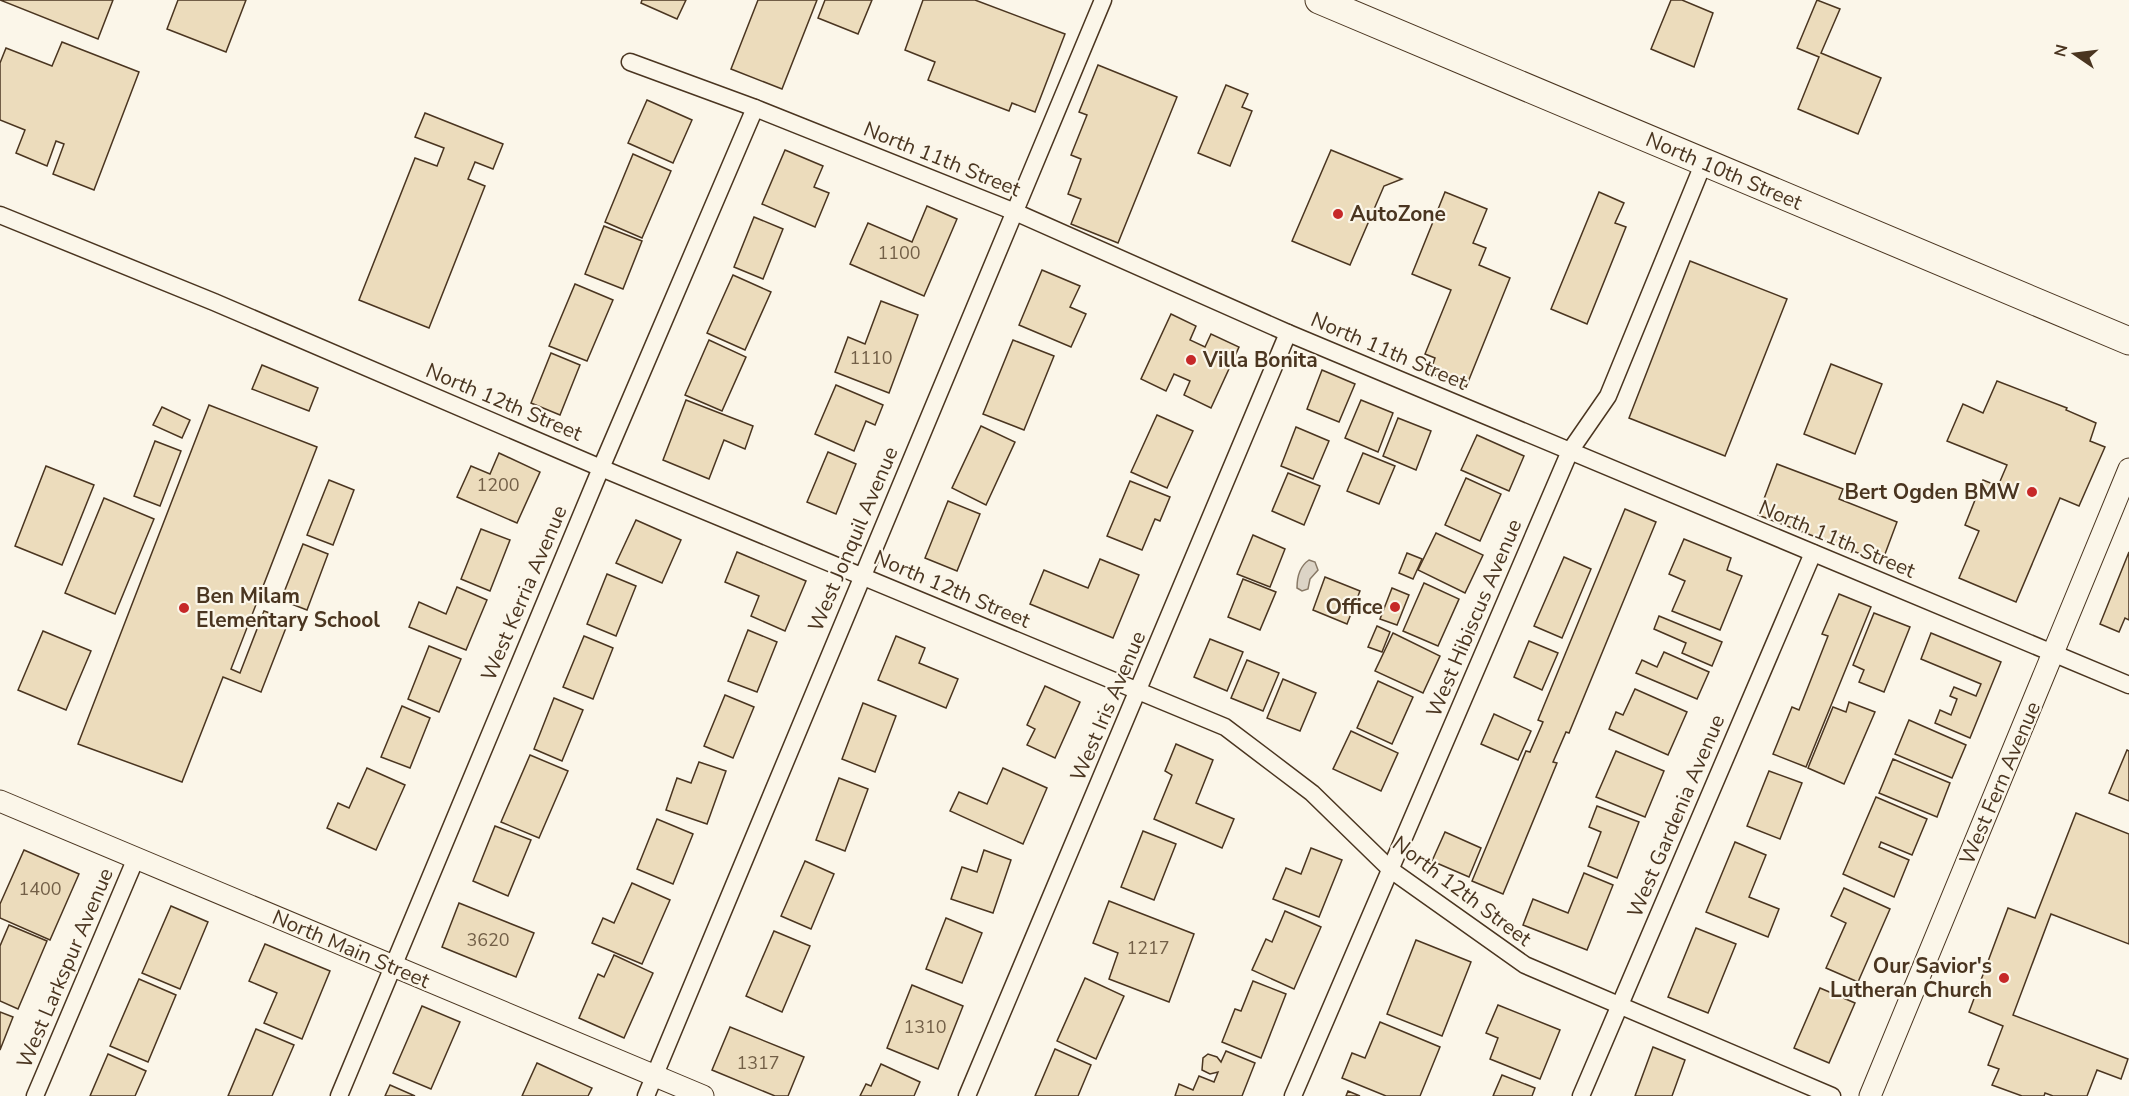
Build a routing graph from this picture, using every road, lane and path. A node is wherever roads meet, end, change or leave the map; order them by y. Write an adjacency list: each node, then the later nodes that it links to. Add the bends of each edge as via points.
1 (1103, 0): 6 (street, West Jonquil Avenue)
2 (1319, 0): 5 (main road, North 10th Street)
3 (630, 62): 4 (street, North 11th Street)
4 (754, 108): 6 (street, North 11th Street); 11 (street, West Kerria Avenue)
5 (1704, 162): 9 (main road, North 10th Street); 10 (street, West Hibiscus Avenue, via 1608,396)
6 (1015, 212): 8 (street, North 11th Street); 14 (street, West Jonquil Avenue)
7 (0, 215): 11 (street, North 12th Street)
8 (1288, 333): 10 (street, North 11th Street); 17 (street, West Iris Avenue)
9 (2129, 341)
10 (1570, 451): 13 (street, North 11th Street); 20 (street, West Hibiscus Avenue)
11 (601, 468): 14 (street, North 12th Street); 21 (street, West Kerria Avenue)
12 (2129, 469): 15 (street, West Fern Avenue)
13 (1813, 554): 15 (street, North 11th Street); 22 (street, West Gardenia Avenue)
14 (862, 576): 17 (street, North 12th Street); 23 (street, West Jonquil Avenue)
15 (2054, 653): 16 (street, North 11th Street); 32 (street, West Fern Avenue)
16 (2129, 685)
17 (1140, 691): 20 (street, North 12th Street, via 1225,727 1312,793); 28 (street, West Iris Avenue)
18 (0, 801): 19 (street, North Main Street)
19 (136, 858): 21 (street, North Main Street); 24 (street, West Larkspur Avenue)
20 (1391, 870): 22 (street, North 12th Street, via 1525,965); 29 (street, West Hibiscus Avenue)
21 (393, 966): 23 (street, North Main Street); 25 (street, West Kerria Avenue)
22 (1619, 1006): 30 (street, West Gardenia Avenue); 31 (street, North 12th Street)
23 (655, 1076): 26 (street, West Jonquil Avenue); 27 (street, North Main Street)
24 (35, 1096)
25 (339, 1096)
26 (646, 1096)
27 (703, 1096)
28 (967, 1096)
29 (1293, 1096)
30 (1581, 1096)
31 (1832, 1096)
32 (1870, 1096)

